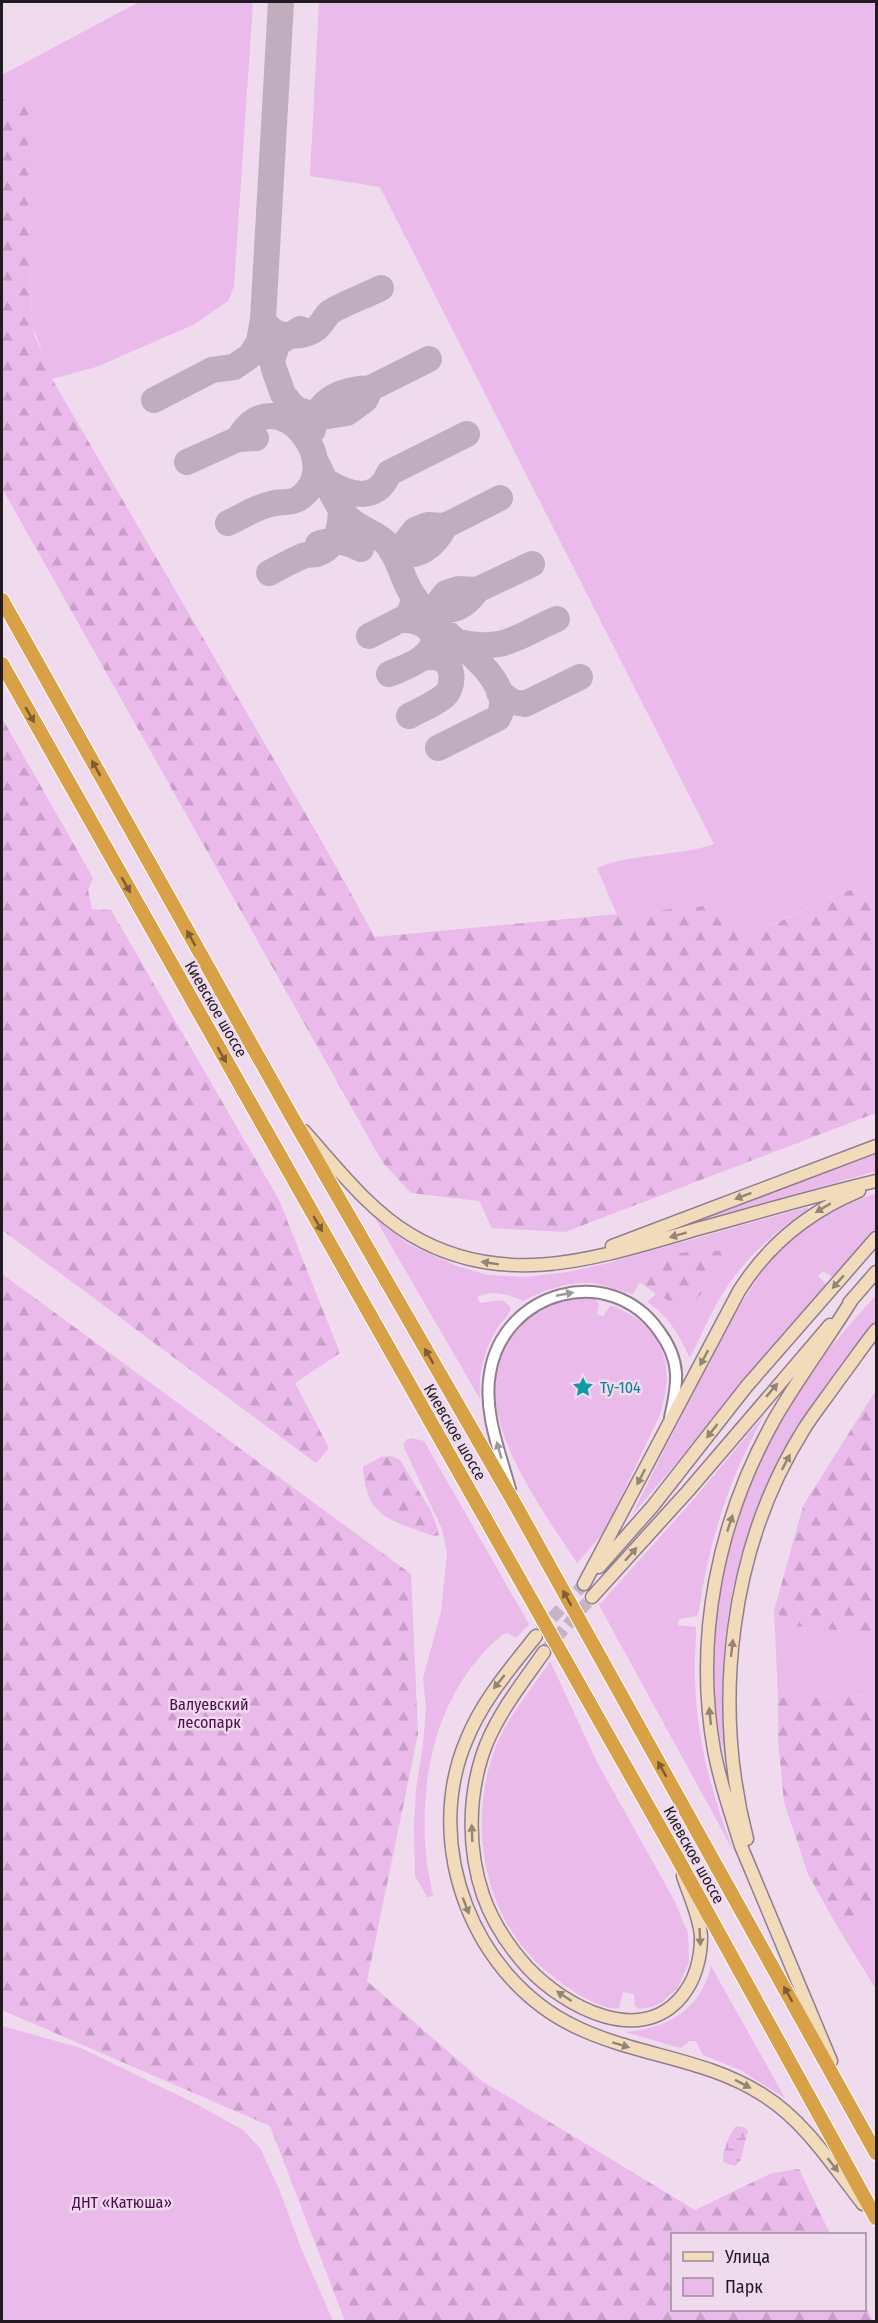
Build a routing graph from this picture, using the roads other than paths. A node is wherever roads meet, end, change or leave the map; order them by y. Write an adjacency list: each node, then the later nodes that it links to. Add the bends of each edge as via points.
1 (2, 600): 3 (highway, Киевское шоссе, one-way to 1)
2 (2, 664): 16 (highway, Киевское шоссе, one-way to 16)
3 (292, 1117): 7 (main road, one-way to 3, via 494,1264 460,1257 420,1239 378,1211); 12 (highway, Киевское шоссе, one-way to 3)
4 (876, 1146): 7 (main road, one-way to 7)
5 (876, 1183): 7 (main road, one-way to 7, via 820,1194 625,1250); 11 (main road, one-way to 11, via 820,1210 755,1265)
6 (876, 1238): 11 (main road, via 746,1387 652,1507 584,1584)
7 (569, 1262)
8 (876, 1272): 9 (main road)
9 (854, 1298): 13 (main road, one-way to 9); 17 (main road, one-way to 9, via 730,1813 714,1748 706,1665 711,1602 725,1539 752,1465 775,1419)
10 (876, 1330): 17 (main road, one-way to 10, via 737,1797 729,1721 730,1662 746,1568 762,1514 804,1429)
11 (668, 1425): 12 (street, one-way to 11, via 490,1417 489,1373 504,1334 517,1318 540,1302 564,1294 597,1293 623,1300 646,1315 666,1341 675,1362)
12 (516, 1506): 18 (highway, Киевское шоссе, one-way to 12)
13 (592, 1597)
14 (536, 1636): 20 (main road, one-way to 20, via 482,1707 465,1743 454,1787 454,1864 467,1909 485,1946 513,1981 563,2021 621,2046 719,2073 764,2096 801,2126)
15 (544, 1652): 16 (main road, one-way to 15, via 700,1929 699,1957 685,1993 662,2013 627,2021 586,2009 539,1978 510,1944 490,1911 476,1869 472,1836 475,1786 491,1734)
16 (679, 1861): 20 (highway, Киевское шоссе)
17 (760, 1892): 18 (main road)
18 (847, 2100): 19 (highway, Киевское шоссе)
19 (876, 2153)
20 (876, 2219)

